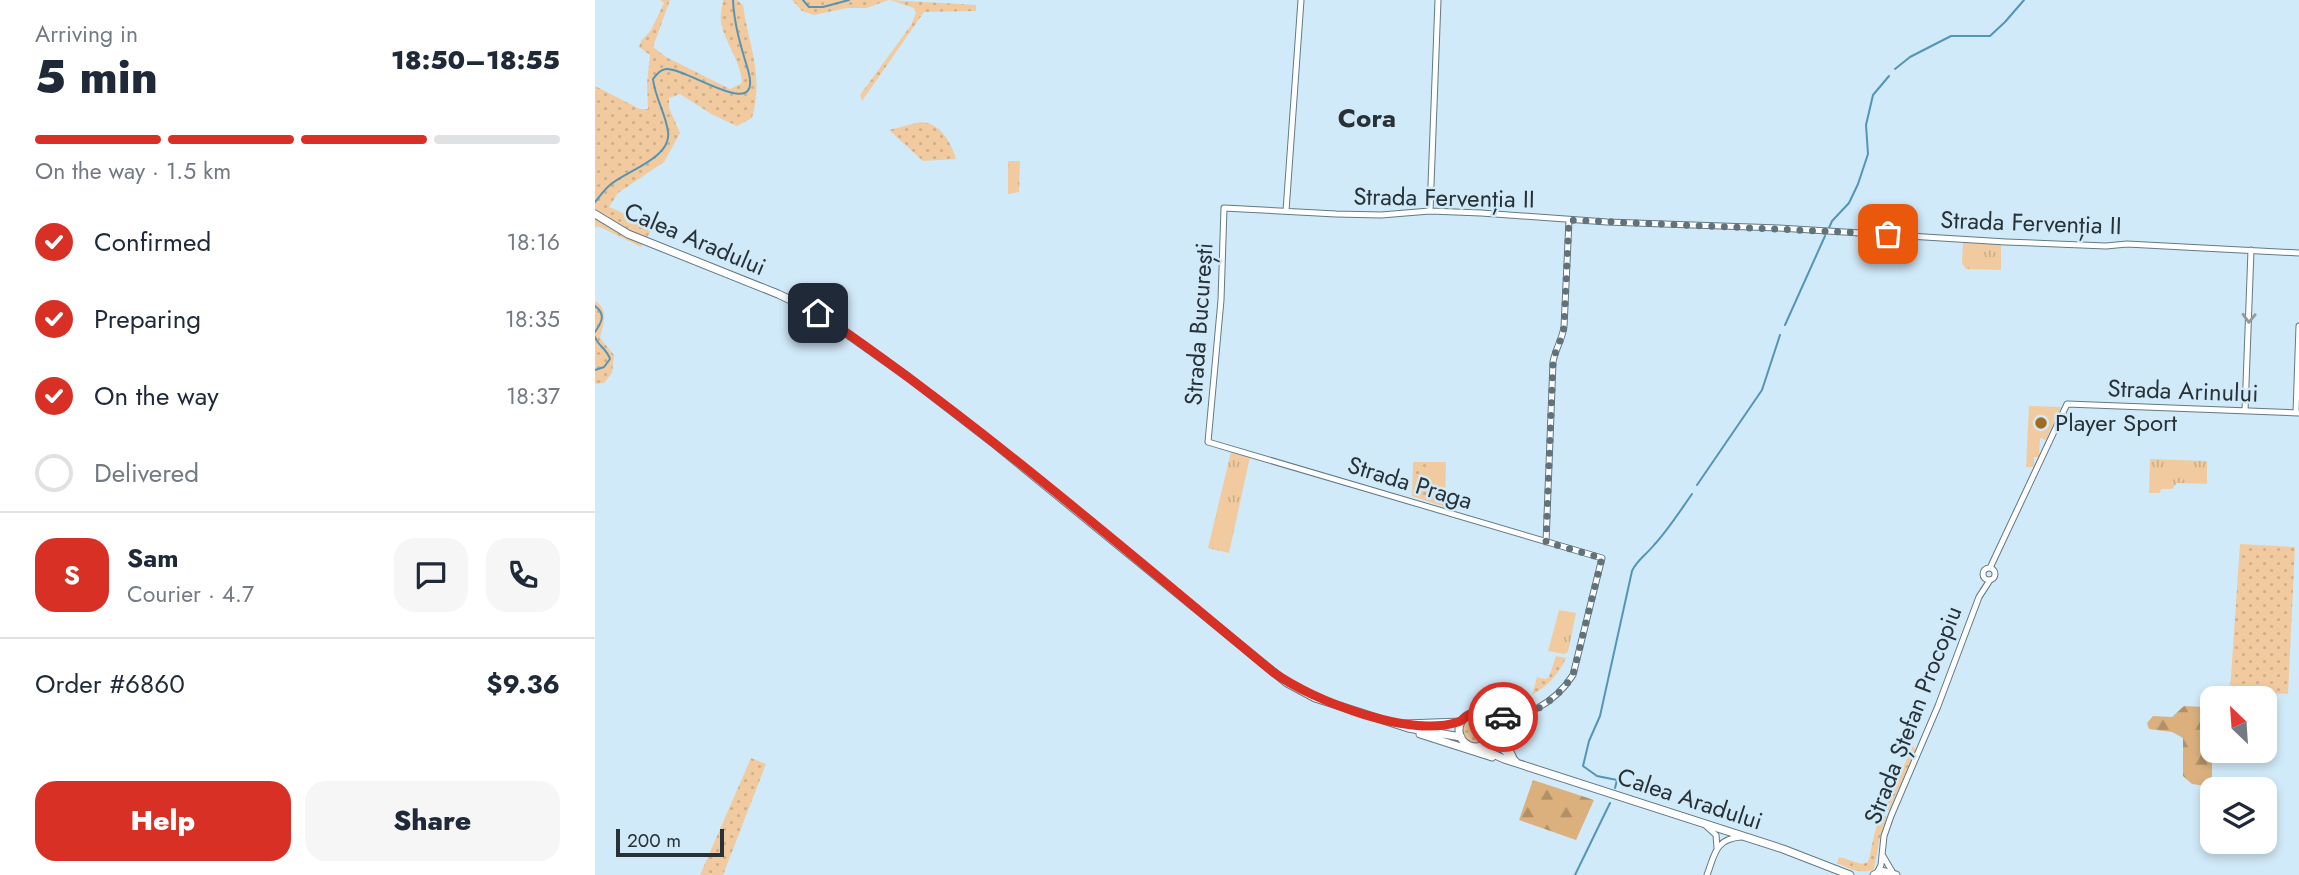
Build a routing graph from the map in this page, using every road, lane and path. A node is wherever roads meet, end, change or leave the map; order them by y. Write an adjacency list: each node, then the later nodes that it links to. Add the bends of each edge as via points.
1 (1301, 0): 4 (street)
2 (1438, 0): 5 (street)
3 (1224, 208): 4 (street, Strada Fervenția II); 13 (street, Strada București)
4 (1286, 211): 5 (street, Strada Fervenția II, via 1381,215)
5 (1430, 211): 7 (street, Strada Fervenția II)
6 (595, 214): 20 (main road, Calea Aradului, via 628,234 818,313 996,445 1287,682 1315,698)
7 (1569, 220): 8 (street, Strada Fervenția II); 14 (street, via 1564,327 1553,362)
8 (2251, 250): 9 (street, Strada Fervenția II); 11 (street, one-way to 11)
9 (2299, 253)
10 (2299, 326): 12 (street)
11 (2245, 411): 12 (street, Strada Arinului); 15 (street, Strada Arinului, via 2067,404)
12 (2297, 413)
13 (1208, 442): 14 (street, Strada Praga)
14 (1546, 542): 17 (street, Strada Praga, via 1602,558 1573,675 1545,704)
15 (1992, 569): 16 (street, via 1995,577); 16 (street, via 1984,571)
16 (1987, 579): 28 (street, Strada Ștefan Procopiu, via 1891,816)
17 (1524, 714): 18 (street); 21 (street); 24 (street, via 1507,733 1507,745)
18 (1488, 718): 19 (main road, via 1472,714); 21 (main road)
19 (1461, 722): 20 (main road, Calea Aradului); 22 (main road)
20 (1397, 724): 22 (main road, Calea Aradului); 24 (main road)
21 (1491, 736): 23 (main road); 24 (main road, Calea Aradului)
22 (1461, 737): 23 (main road, via 1469,746)
23 (1478, 747): 24 (main road, Calea Aradului)
24 (1516, 762): 25 (main road, Calea Aradului)
25 (1702, 823): 26 (main road, Calea Aradului); 27 (street, via 1716,835)
26 (1744, 836): 27 (street, via 1725,840); 32 (main road, Calea Aradului)
27 (1717, 850): 31 (street)
28 (1881, 853): 29 (street, Strada Ștefan Procopiu); 30 (street, Strada Ștefan Procopiu)
29 (1875, 874): 30 (main road)
30 (1894, 874)
31 (1707, 875)
32 (1850, 875)

